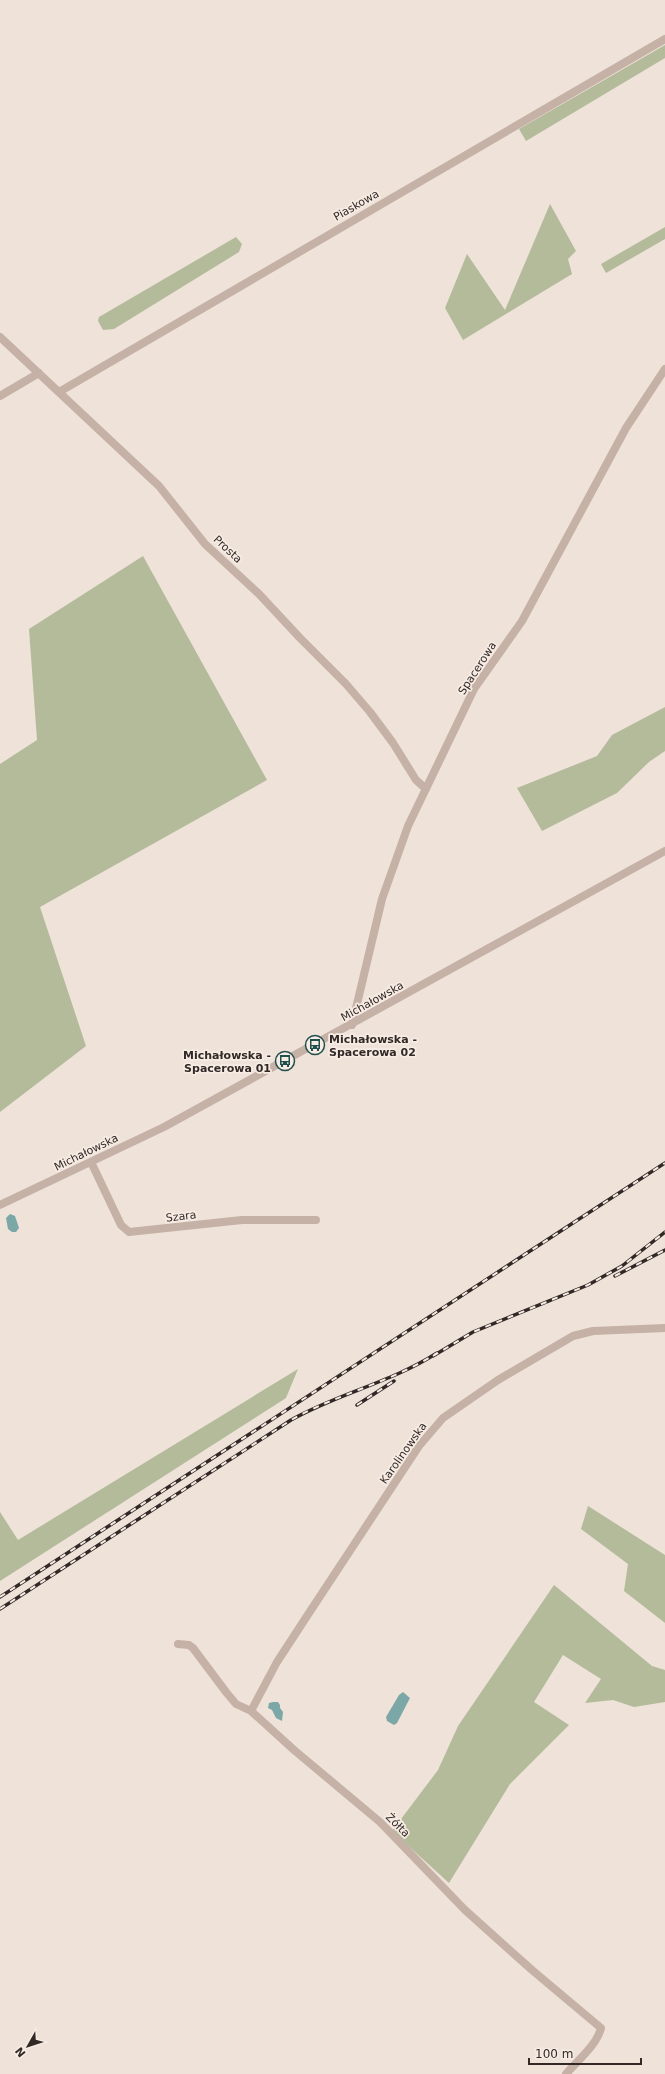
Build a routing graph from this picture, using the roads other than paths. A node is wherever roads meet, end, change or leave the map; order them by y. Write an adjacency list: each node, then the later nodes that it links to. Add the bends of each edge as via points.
1 (665, 38): 5 (street, Piaskowa)
2 (0, 337): 4 (street, Prosta)
3 (665, 369): 7 (street, Spacerowa, via 626,428 522,621 474,689)
4 (39, 373): 5 (street, Prosta); 6 (street)
5 (59, 392): 7 (street, Prosta, via 159,486 205,544 260,594 346,684 393,743 416,780)
6 (0, 396)
7 (426, 789): 9 (street, Spacerowa, via 405,833 382,899)
8 (665, 851): 9 (street, Michałowska)
9 (352, 1025): 10 (street, Michałowska, via 164,1127)
10 (91, 1162): 11 (street, Michałowska); 12 (street, Szara, via 123,1228 129,1232 242,1220)
11 (0, 1205)
12 (316, 1220)
13 (665, 1328): 15 (street, Karolinowska, via 593,1331 573,1336 498,1380 443,1418 419,1446 277,1662)
14 (178, 1644): 15 (street, Żółta, via 190,1645 230,1698)
15 (251, 1711): 16 (street, Żółta, via 380,1822 465,1910 601,2028 600,2033)
16 (566, 2074)

